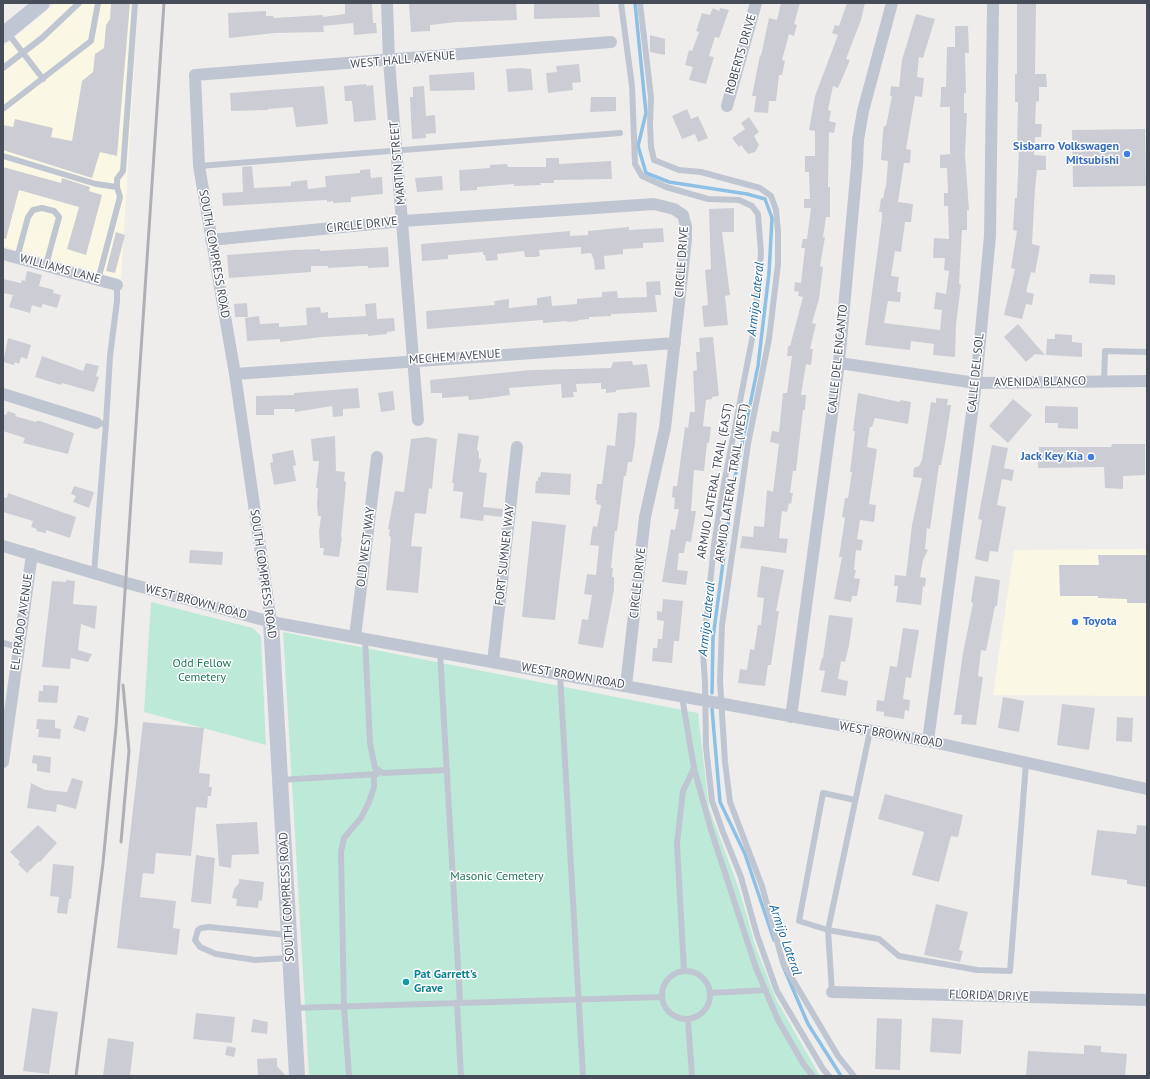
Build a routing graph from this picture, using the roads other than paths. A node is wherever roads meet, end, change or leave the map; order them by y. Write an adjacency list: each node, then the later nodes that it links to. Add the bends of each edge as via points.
1 (42, 3): 11 (street)
2 (79, 3): 13 (lane)
3 (98, 3): 17 (lane, via 91,42)
4 (135, 3): 24 (lane, via 123,171)
5 (387, 3): 14 (street, MARTIN STREET)
6 (622, 3): 57 (lane, ARMIJO LATERAL TRAIL (EAST), via 632,86 635,164 642,176 666,187 708,199 739,200 752,206 758,214 761,253 754,329 714,545 703,652)
7 (640, 3): 58 (lane, ARMIJO LATERAL TRAIL (WEST), via 652,97 650,124 654,160 679,170 701,172 760,188 771,196 776,210 778,264 769,339 748,444 722,625)
8 (756, 3): 18 (street, ROBERTS DRIVE)
9 (892, 3): 35 (street, CALLE DEL ENCANTO, via 863,111 858,140)
10 (993, 3): 39 (street, CALLE DEL SOL, via 990,236)
11 (4, 31): 13 (lane)
12 (611, 42): 14 (street, WEST HALL AVENUE)
13 (24, 52): 15 (lane); 17 (lane)
14 (389, 61): 16 (street, WEST HALL AVENUE); 21 (street, MARTIN STREET)
15 (3, 68)
16 (195, 75): 23 (street, SOUTH COMPRESS ROAD)
17 (43, 79): 19 (lane)
18 (727, 106)
19 (3, 109)
20 (620, 133): 21 (lane)
21 (397, 149): 23 (lane); 25 (street, MARTIN STREET)
22 (3, 156): 24 (lane, via 96,184)
23 (199, 166): 26 (street, SOUTH COMPRESS ROAD)
24 (117, 187): 30 (lane, via 120,197)
25 (403, 221): 26 (street, CIRCLE DRIVE); 32 (street, CIRCLE DRIVE, via 654,204 674,209 683,215 686,226); 34 (street, MARTIN STREET)
26 (211, 240): 36 (street, SOUTH COMPRESS ROAD)
27 (3, 254): 28 (street, WILLIAMS LANE)
28 (17, 258): 29 (street, WILLIAMS LANE); 29 (lane, via 28,218 33,210 42,208 54,211 59,217)
29 (46, 265): 30 (street, WILLIAMS LANE)
30 (98, 280): 31 (street, WILLIAMS LANE)
31 (117, 285): 42 (lane)
32 (675, 343): 34 (street, MECHEM AVENUE); 55 (street, CIRCLE DRIVE, via 665,428 645,517)
33 (1147, 352): 38 (lane, via 1105,351)
34 (412, 360): 36 (street, MECHEM AVENUE); 41 (street, MARTIN STREET)
35 (839, 363): 39 (street, AVENIDA BLANCO); 59 (street, CALLE DEL ENCANTO)
36 (234, 374): 48 (street, SOUTH COMPRESS ROAD)
37 (1147, 381): 38 (street, AVENIDA BLANCO)
38 (1104, 382): 39 (street, AVENIDA BLANCO)
39 (976, 383): 61 (street, CALLE DEL SOL)
40 (3, 394): 42 (street)
41 (418, 420)
42 (101, 423): 47 (lane)
43 (517, 447): 53 (street, FORT SUMNER WAY)
44 (377, 457): 49 (street, OLD WEST WAY)
45 (3, 546): 46 (street, WEST BROWN ROAD)
46 (32, 554): 47 (street, WEST BROWN ROAD); 51 (street, EL PRADO AVENUE)
47 (94, 573): 48 (street, WEST BROWN ROAD)
48 (271, 622): 49 (street, WEST BROWN ROAD); 68 (street, SOUTH COMPRESS ROAD)
49 (360, 638): 52 (street, WEST BROWN ROAD); 66 (lane, via 370,743 375,768)
50 (3, 643): 51 (lane)
51 (19, 647): 62 (street, EL PRADO AVENUE)
52 (440, 652): 53 (street, WEST BROWN ROAD); 65 (lane)
53 (493, 662): 54 (street, WEST BROWN ROAD)
54 (560, 674): 55 (street, WEST BROWN ROAD); 79 (lane)
55 (626, 686): 56 (street, WEST BROWN ROAD)
56 (682, 697): 57 (street, WEST BROWN ROAD); 64 (lane)
57 (705, 701): 58 (street, WEST BROWN ROAD); 91 (lane, ARMIJO LATERAL TRAIL (EAST), via 706,747 712,793 721,826 741,877 757,935 776,991)
58 (722, 704): 59 (street, WEST BROWN ROAD); 92 (lane, ARMIJO LATERAL TRAIL (WEST), via 730,802 762,886 783,963 838,1056)
59 (792, 717): 60 (street, WEST BROWN ROAD)
60 (870, 731): 61 (street, WEST BROWN ROAD); 70 (lane)
61 (928, 741): 63 (street, WEST BROWN ROAD)
62 (3, 762)
63 (1026, 763): 69 (street, WEST BROWN ROAD); 71 (lane, via 1010,971 977,970 900,956 879,939)
64 (694, 768): 74 (lane, via 683,791 676,844); 75 (lane, via 713,837 756,968)
65 (447, 770): 66 (lane); 81 (lane)
66 (383, 773): 67 (lane)
67 (374, 774): 68 (lane); 82 (lane, via 374,787 369,802 361,818 344,838 341,852)
68 (280, 780): 72 (street, SOUTH COMPRESS ROAD)
69 (1147, 790)
70 (856, 800): 71 (lane); 71 (lane, via 823,793 799,921)
71 (828, 930): 76 (lane)
72 (289, 935): 73 (street, SOUTH COMPRESS ROAD); 73 (lane, via 209,927 198,930 196,940 200,947 216,954 255,960)
73 (290, 958): 83 (street, SOUTH COMPRESS ROAD)
74 (684, 970): 77 (lane, via 693,971 701,976); 78 (lane, via 674,973 667,979 662,987)
75 (766, 990): 77 (lane); 90 (lane, via 778,1020)
76 (832, 992): 80 (street, FLORIDA DRIVE)
77 (710, 993): 84 (lane, via 709,1002 704,1010)
78 (661, 997): 79 (lane); 84 (lane, via 670,1013 678,1018)
79 (578, 1000): 81 (lane); 88 (lane)
80 (1147, 1000)
81 (458, 1002): 82 (lane); 87 (lane)
82 (344, 1007): 83 (lane); 86 (lane)
83 (293, 1008): 85 (street, SOUTH COMPRESS ROAD)
84 (688, 1019): 89 (lane)
85 (297, 1076)
86 (349, 1076)
87 (461, 1076)
88 (583, 1076)
89 (692, 1076)
90 (813, 1076)
91 (829, 1076)
92 (854, 1076)

